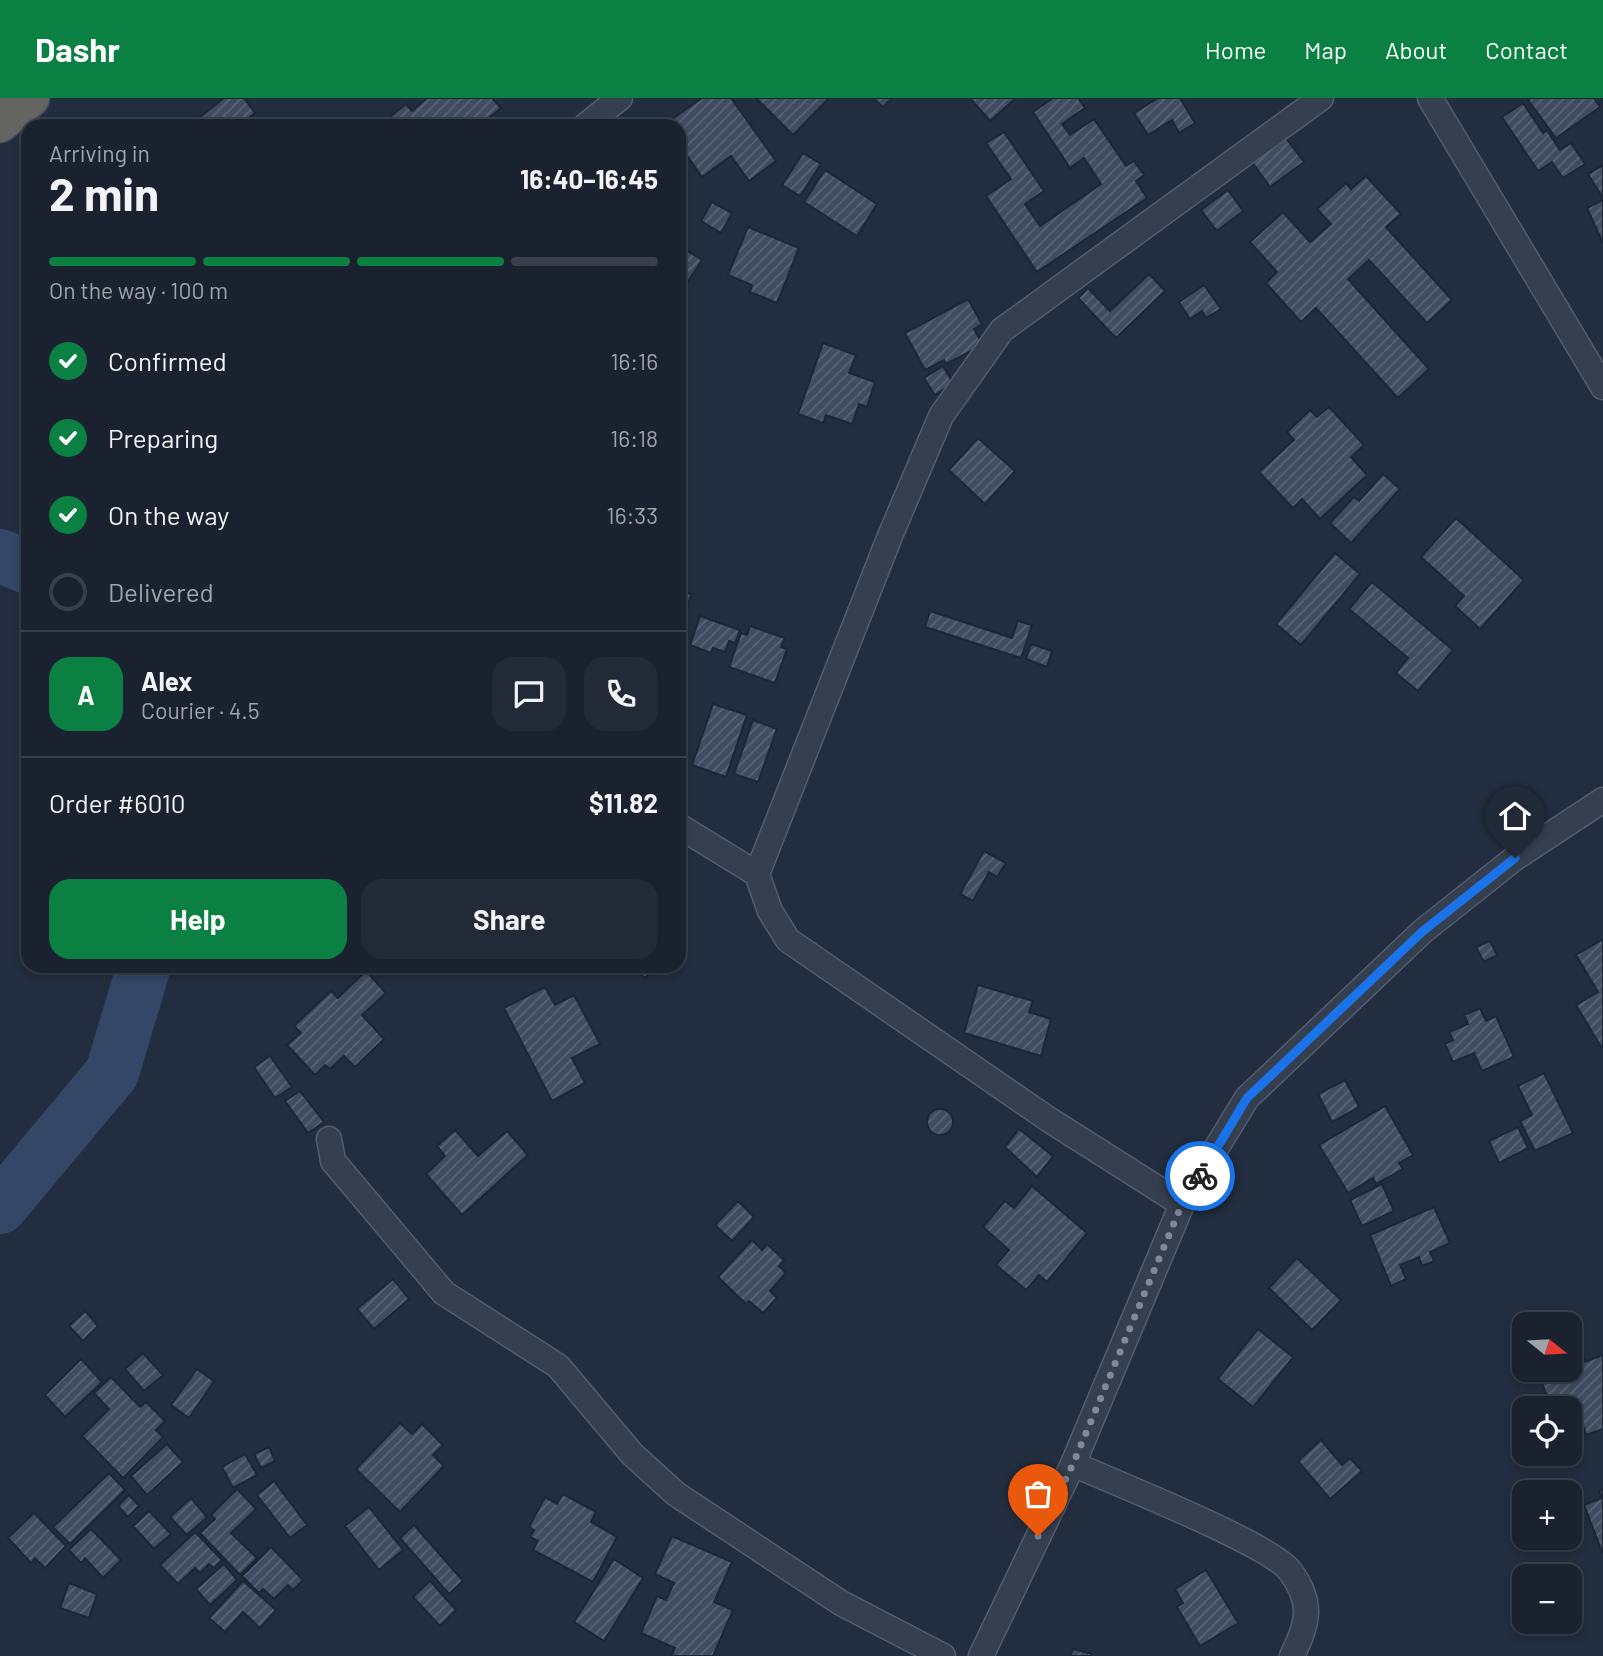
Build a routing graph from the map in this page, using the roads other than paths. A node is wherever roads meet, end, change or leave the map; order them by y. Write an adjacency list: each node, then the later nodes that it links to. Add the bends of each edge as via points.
1 (30, 98): 6 (highway)
2 (620, 98): 5 (street)
3 (1321, 98): 10 (street, via 1002,330 972,368 941,416 890,536)
4 (1430, 98): 7 (street)
5 (594, 119)
6 (0, 123)
7 (1603, 387)
8 (1603, 800): 12 (street, via 1495,874 1352,995 1247,1098)
9 (686, 830): 10 (street)
10 (757, 874): 12 (street, via 770,911 788,940 1048,1119)
11 (328, 1139): 14 (street, via 333,1161 444,1293 558,1366 632,1454 677,1494 841,1603)
12 (1182, 1204): 13 (street)
13 (1073, 1464): 15 (street); 16 (street, via 1260,1549 1289,1569 1303,1594 1307,1626)
14 (943, 1656)
15 (981, 1656)
16 (1292, 1656)

